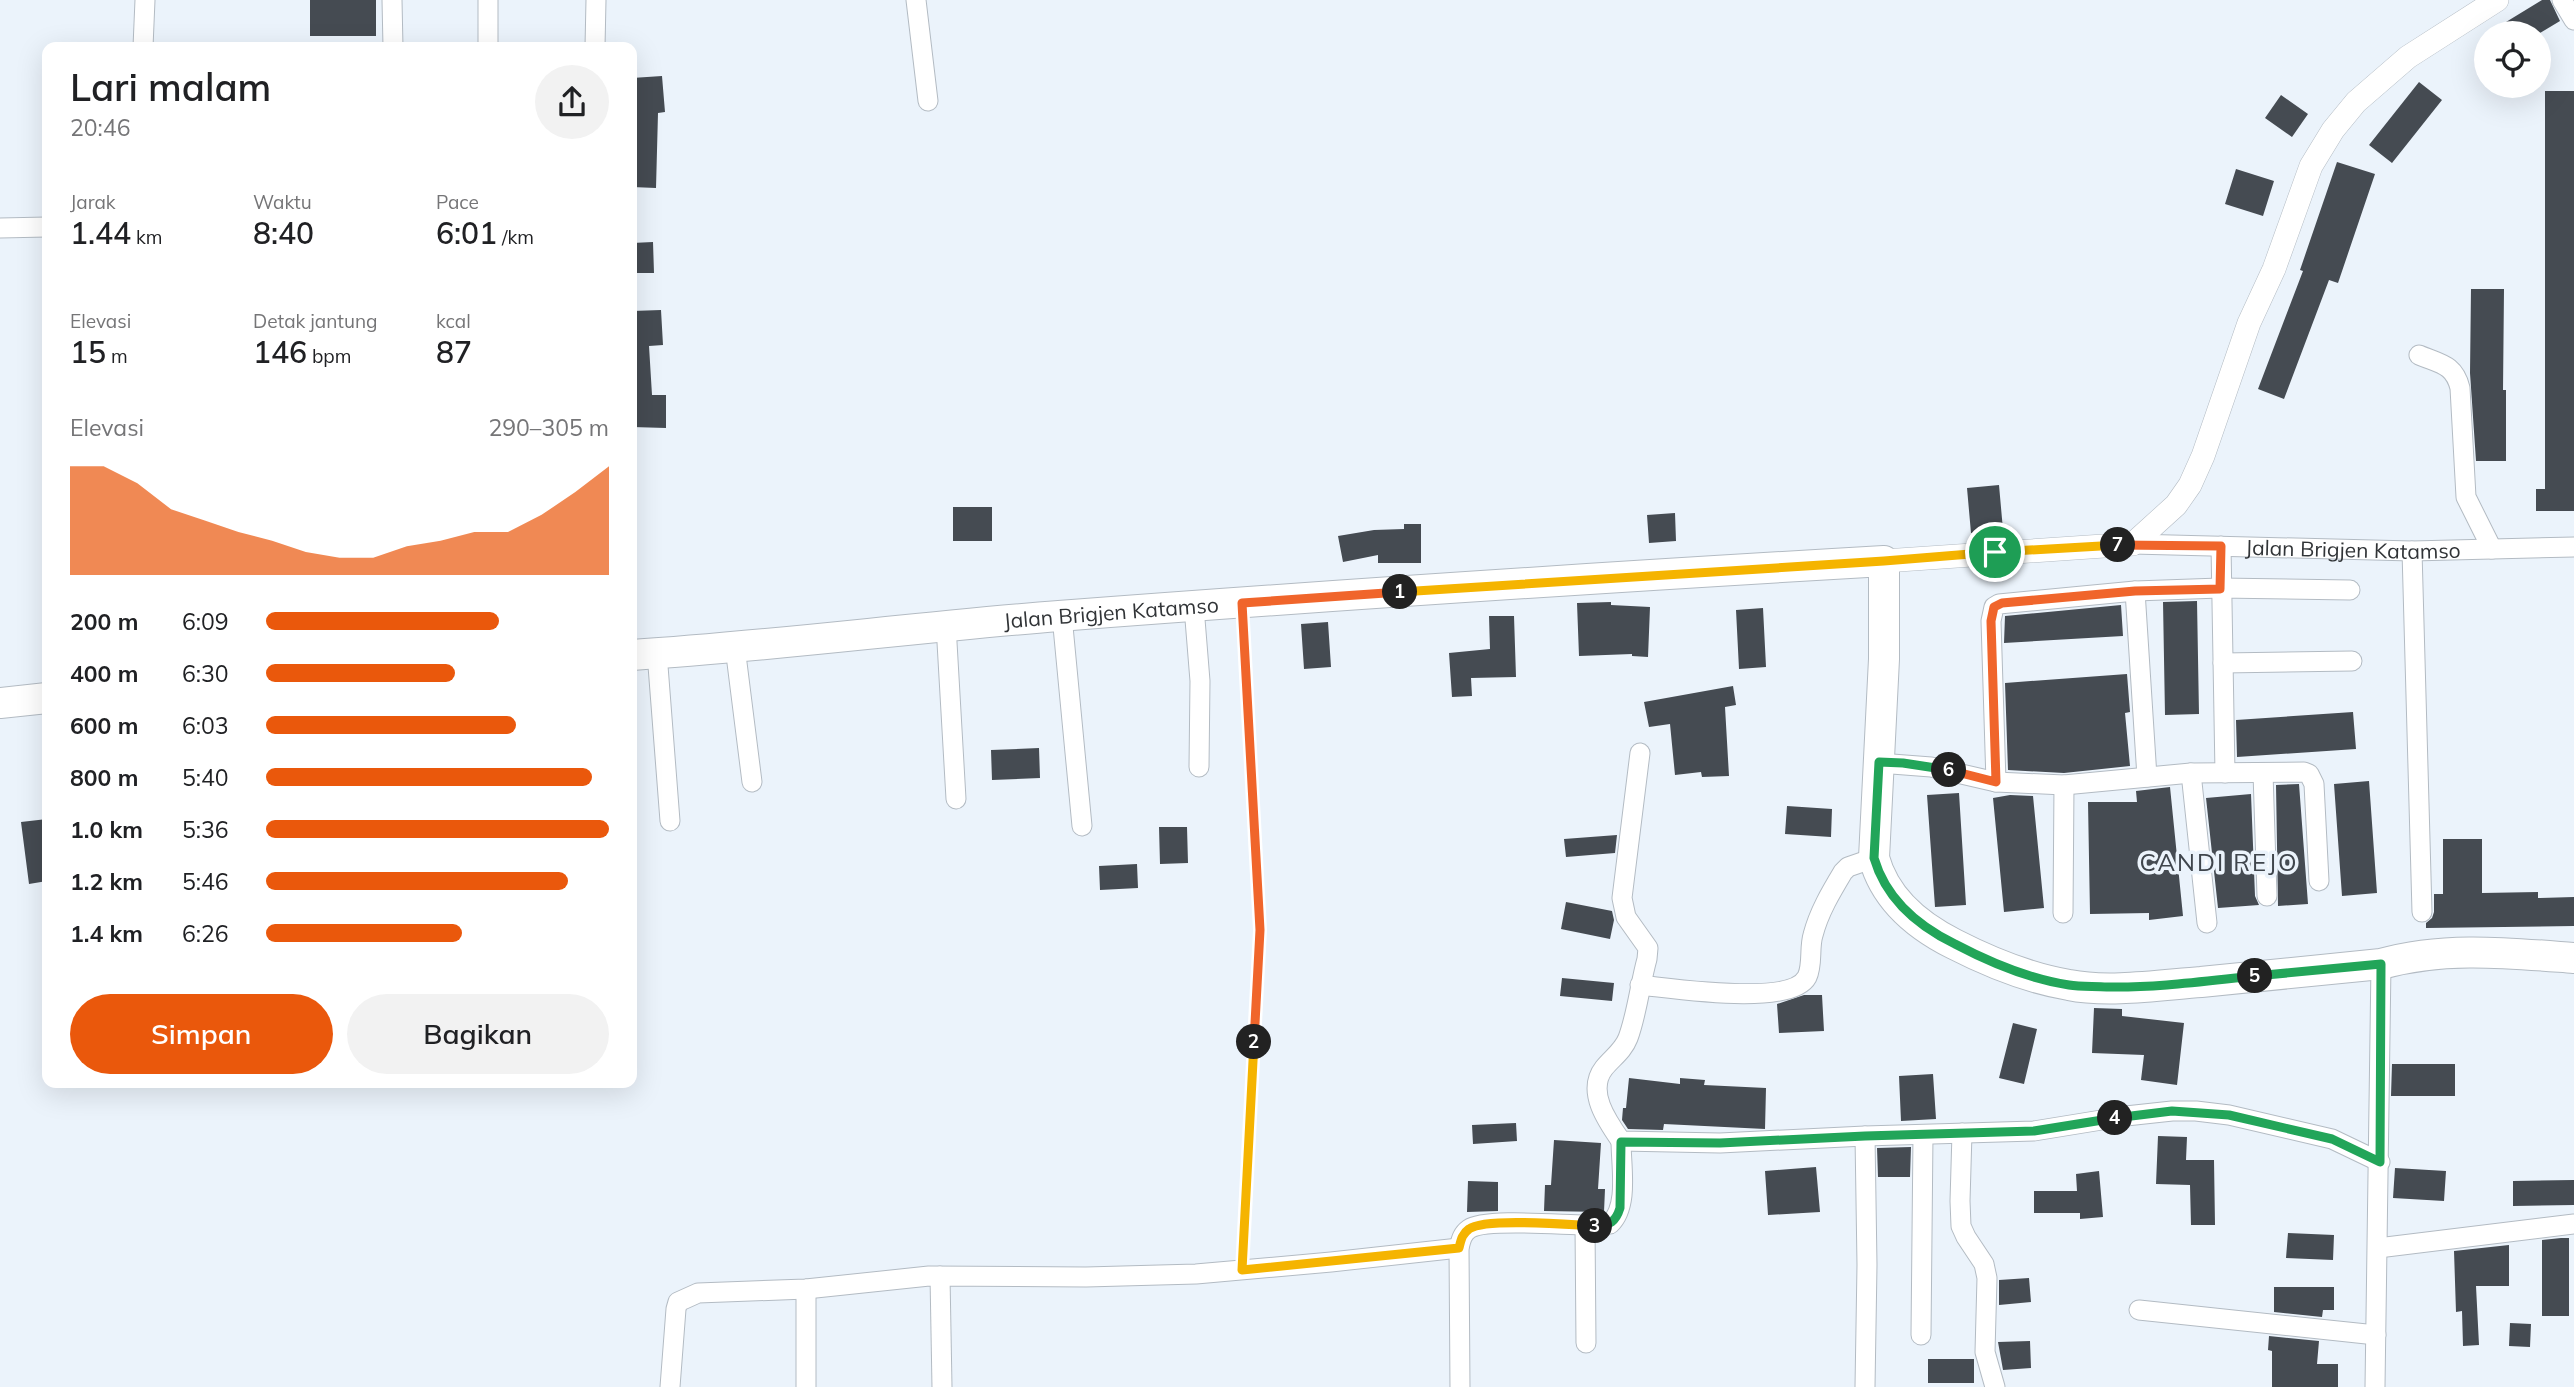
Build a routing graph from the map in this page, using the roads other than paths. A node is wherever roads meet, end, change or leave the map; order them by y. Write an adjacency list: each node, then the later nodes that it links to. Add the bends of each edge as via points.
1 (145, 0): 9 (street)
2 (392, 0): 10 (street)
3 (488, 0): 11 (street)
4 (596, 0): 12 (street)
5 (915, 0): 13 (street)
6 (2497, 0): 17 (street, via 2408,57 2333,130 2311,166 2190,485 2176,505)
7 (2562, 0): 8 (street)
8 (2574, 20)
9 (143, 42)
10 (393, 42)
11 (488, 42)
12 (595, 42)
13 (928, 101)
14 (42, 227): 15 (street)
15 (0, 228)
16 (2419, 355): 20 (street, via 2457,375 2466,497)
17 (2133, 544): 18 (street, Jalan Brigjen Katamso); 22 (street)
18 (2221, 546): 21 (street, Jalan Brigjen Katamso); 23 (street)
19 (2574, 547): 20 (street, Jalan Brigjen Katamso)
20 (2492, 549): 21 (street, Jalan Brigjen Katamso)
21 (2412, 551): 51 (street)
22 (1884, 561): 26 (main road, Jalan Brigjen Katamso); 36 (main road)
23 (2220, 589): 24 (street); 25 (street); 32 (street)
24 (2350, 590)
25 (2135, 591): 41 (street); 43 (street, via 1994,607)
26 (1194, 607): 27 (main road, Jalan Brigjen Katamso); 37 (street, via 1200,681)
27 (1062, 616): 28 (main road, Jalan Brigjen Katamso); 47 (street)
28 (946, 625): 29 (main road, Jalan Brigjen Katamso); 45 (street)
29 (735, 647): 30 (main road, Jalan Brigjen Katamso); 42 (street)
30 (644, 654): 46 (street)
31 (2352, 661): 32 (street)
32 (2223, 663): 39 (street)
33 (42, 699): 34 (main road)
34 (0, 703)
35 (1640, 753): 56 (street, via 1622,898 1626,917 1648,948)
36 (1879, 762): 43 (street, via 1931,767); 48 (main road)
37 (1199, 767)
38 (2191, 773): 39 (street); 41 (street); 53 (street)
39 (2225, 773): 40 (street)
40 (2263, 773): 49 (street, via 2298,771 2312,778); 50 (street)
41 (2147, 777): 44 (street)
42 (752, 782)
43 (1996, 782): 44 (street)
44 (2064, 785): 52 (street)
45 (956, 799)
46 (670, 821)
47 (1082, 825)
48 (1874, 858): 55 (main road, via 1889,891 1921,926 1985,960 2071,986 2145,987); 56 (street, via 1843,872 1820,914 1807,977 1799,986 1762,995)
49 (2319, 881)
50 (2267, 896)
51 (2422, 912)
52 (2063, 913)
53 (2207, 923)
54 (2574, 958): 55 (main road, via 2440,953)
55 (2381, 964): 61 (street)
56 (1640, 985): 60 (street, via 1628,1038 1598,1080 1597,1093 1606,1120)
57 (1962, 1133): 58 (street); 61 (street, via 2034,1131 2126,1116 2196,1111 2332,1139); 77 (street, via 1961,1226 1984,1264 1987,1278 1985,1352)
58 (1923, 1135): 59 (street); 69 (street)
59 (1865, 1136): 60 (street); 76 (street)
60 (1621, 1142): 63 (street, via 1617,1218 1610,1224)
61 (2380, 1162): 65 (street)
62 (2574, 1224): 65 (street)
63 (1585, 1225): 64 (street, via 1476,1225 1462,1235); 71 (street)
64 (1459, 1248): 66 (street, via 1242,1270 1086,1277); 75 (street)
65 (2378, 1248): 70 (street)
66 (940, 1276): 67 (street); 74 (street)
67 (806, 1289): 72 (street, via 698,1293 678,1302); 73 (street)
68 (2139, 1310): 70 (street)
69 (1921, 1335)
70 (2376, 1335): 78 (street)
71 (1586, 1343)
72 (670, 1387)
73 (806, 1387)
74 (942, 1387)
75 (1460, 1387)
76 (1865, 1387)
77 (1995, 1387)
78 (2375, 1387)

